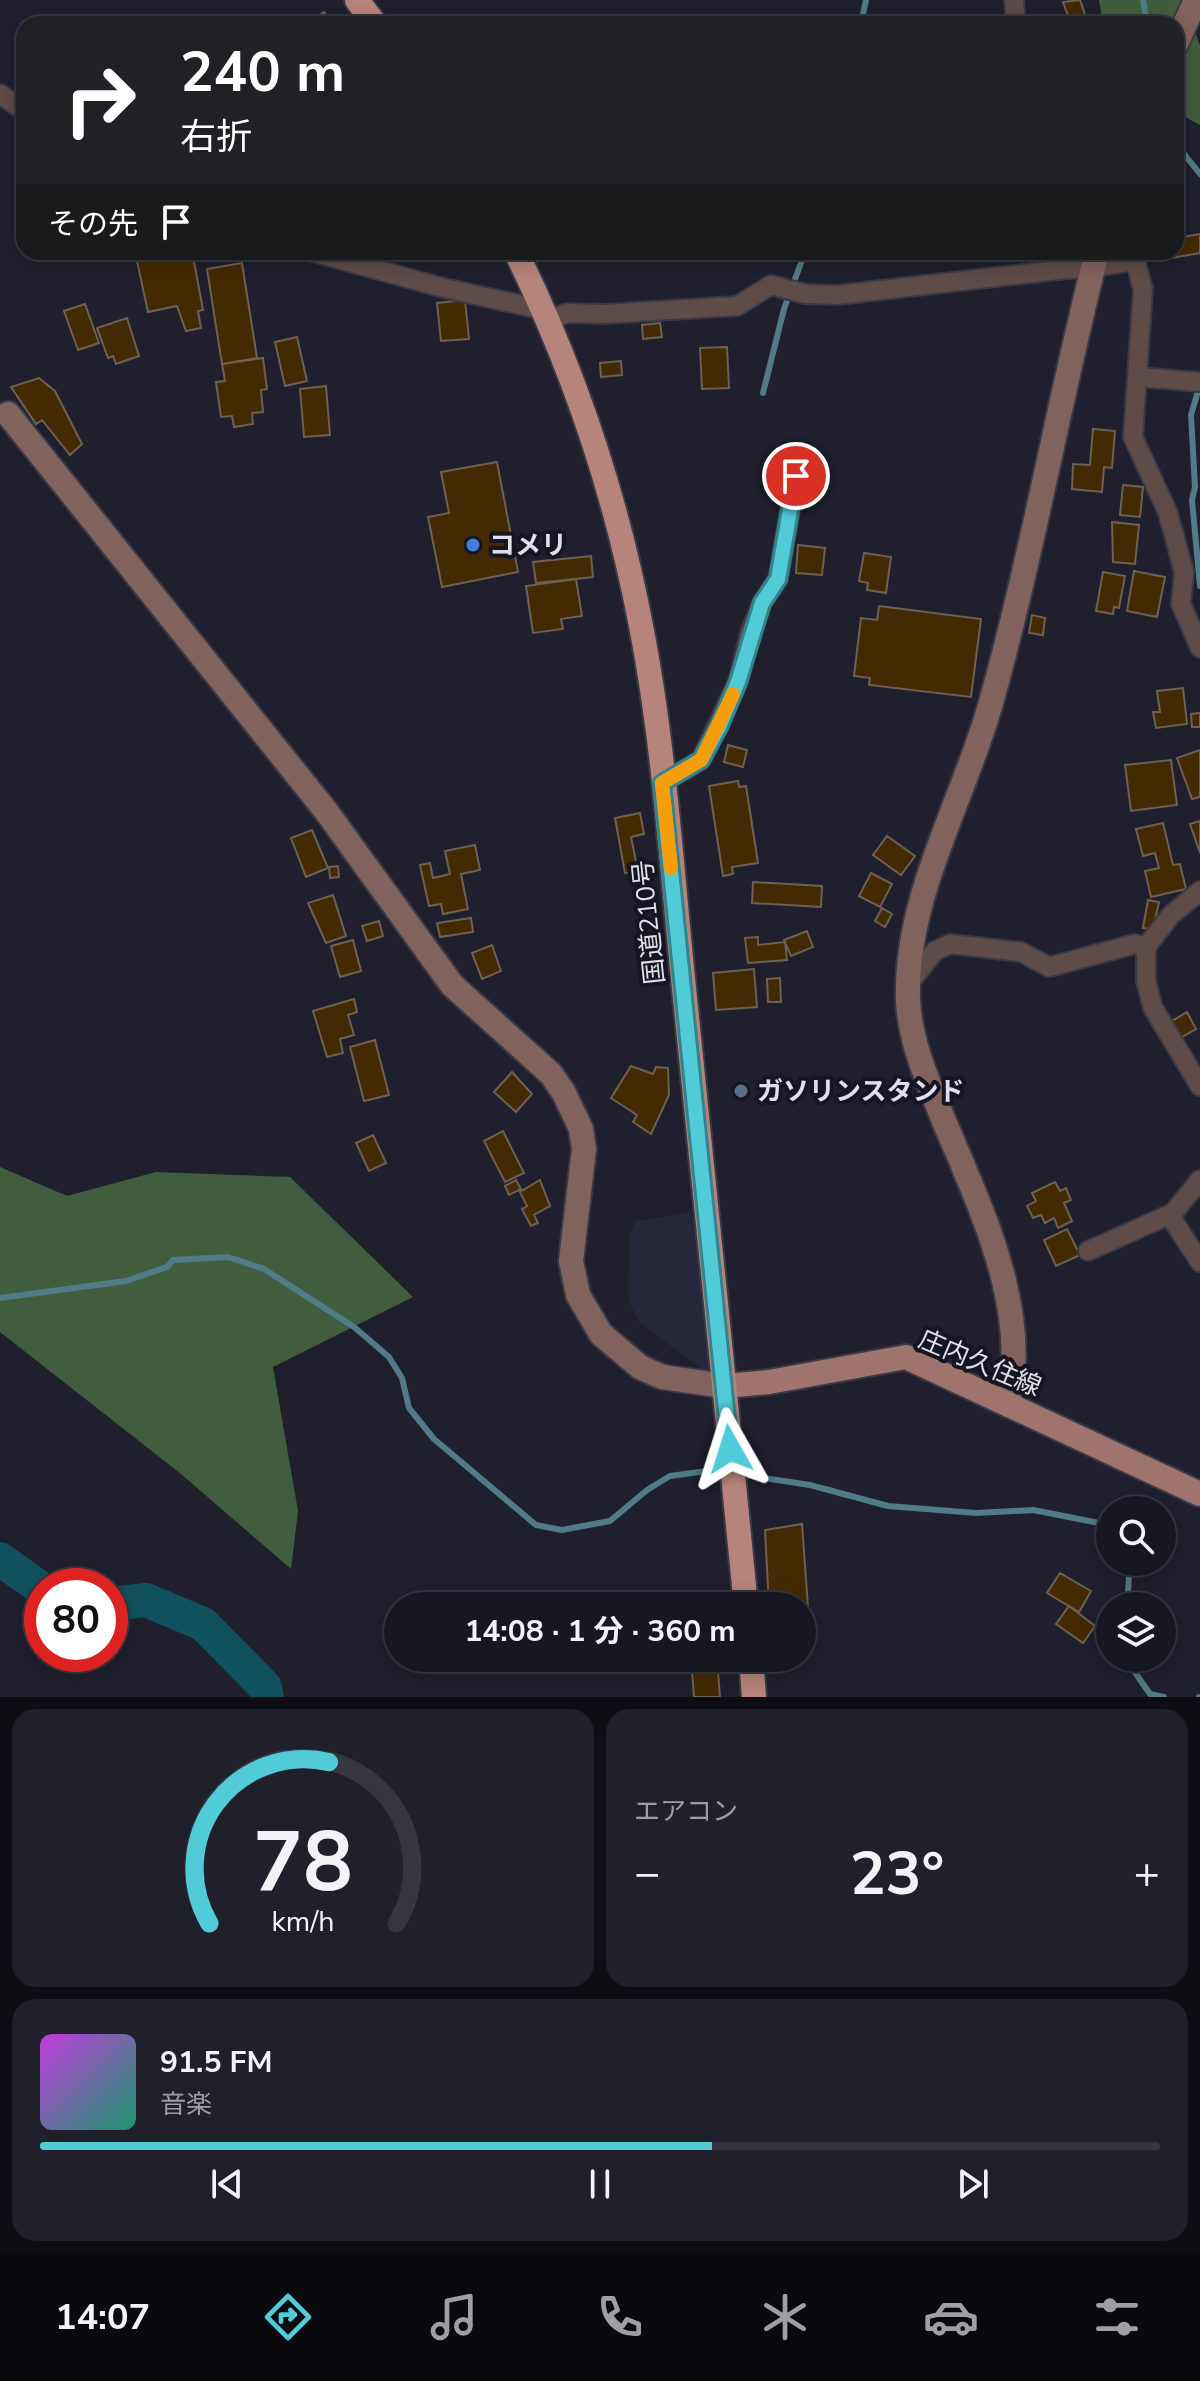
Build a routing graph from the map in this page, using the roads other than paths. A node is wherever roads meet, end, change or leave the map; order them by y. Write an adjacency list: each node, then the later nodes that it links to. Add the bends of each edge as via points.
1 (1196, 0): 2 (street)
2 (1184, 26)
3 (342, 260): 8 (street)
4 (520, 260): 8 (highway, 国道210号)
5 (1122, 260): 7 (street)
6 (1136, 260): 9 (street, via 1143,289)
7 (1095, 261): 8 (street, via 1067,269 837,295 771,285 737,306); 17 (street, via 992,701 929,874 916,920)
8 (546, 315): 14 (highway, 国道210号, via 587,419 625,553 642,629)
9 (1139, 377): 10 (street); 13 (street, via 1133,437 1168,513 1184,572 1181,604)
10 (1200, 382)
11 (4, 408): 23 (street, via 326,811 452,985 551,1074 574,1110 584,1149 571,1252 578,1295 601,1334 640,1367 662,1377)
12 (796, 476): 14 (street, via 778,579 762,603 733,693 701,760)
13 (1200, 648)
14 (662, 783): 23 (highway, 国道210号)
15 (1200, 891): 16 (street, via 1171,915)
16 (1146, 947): 17 (street, via 1135,944 1049,967 1021,952 950,944 935,951); 18 (street, via 1153,1008)
17 (909, 983): 24 (street, via 911,1033 921,1066 999,1261 1015,1361)
18 (1200, 1086)
19 (1200, 1180): 20 (street)
20 (1173, 1213): 21 (street); 22 (street)
21 (1088, 1251)
22 (1200, 1262)
23 (724, 1386): 24 (main road, 庄内久住線, via 906,1357); 26 (highway, 国道210号)
24 (1008, 1405): 25 (main road, 庄内久住線)
25 (1200, 1494)
26 (745, 1592)
27 (752, 1672): 28 (highway)
28 (754, 1697)

